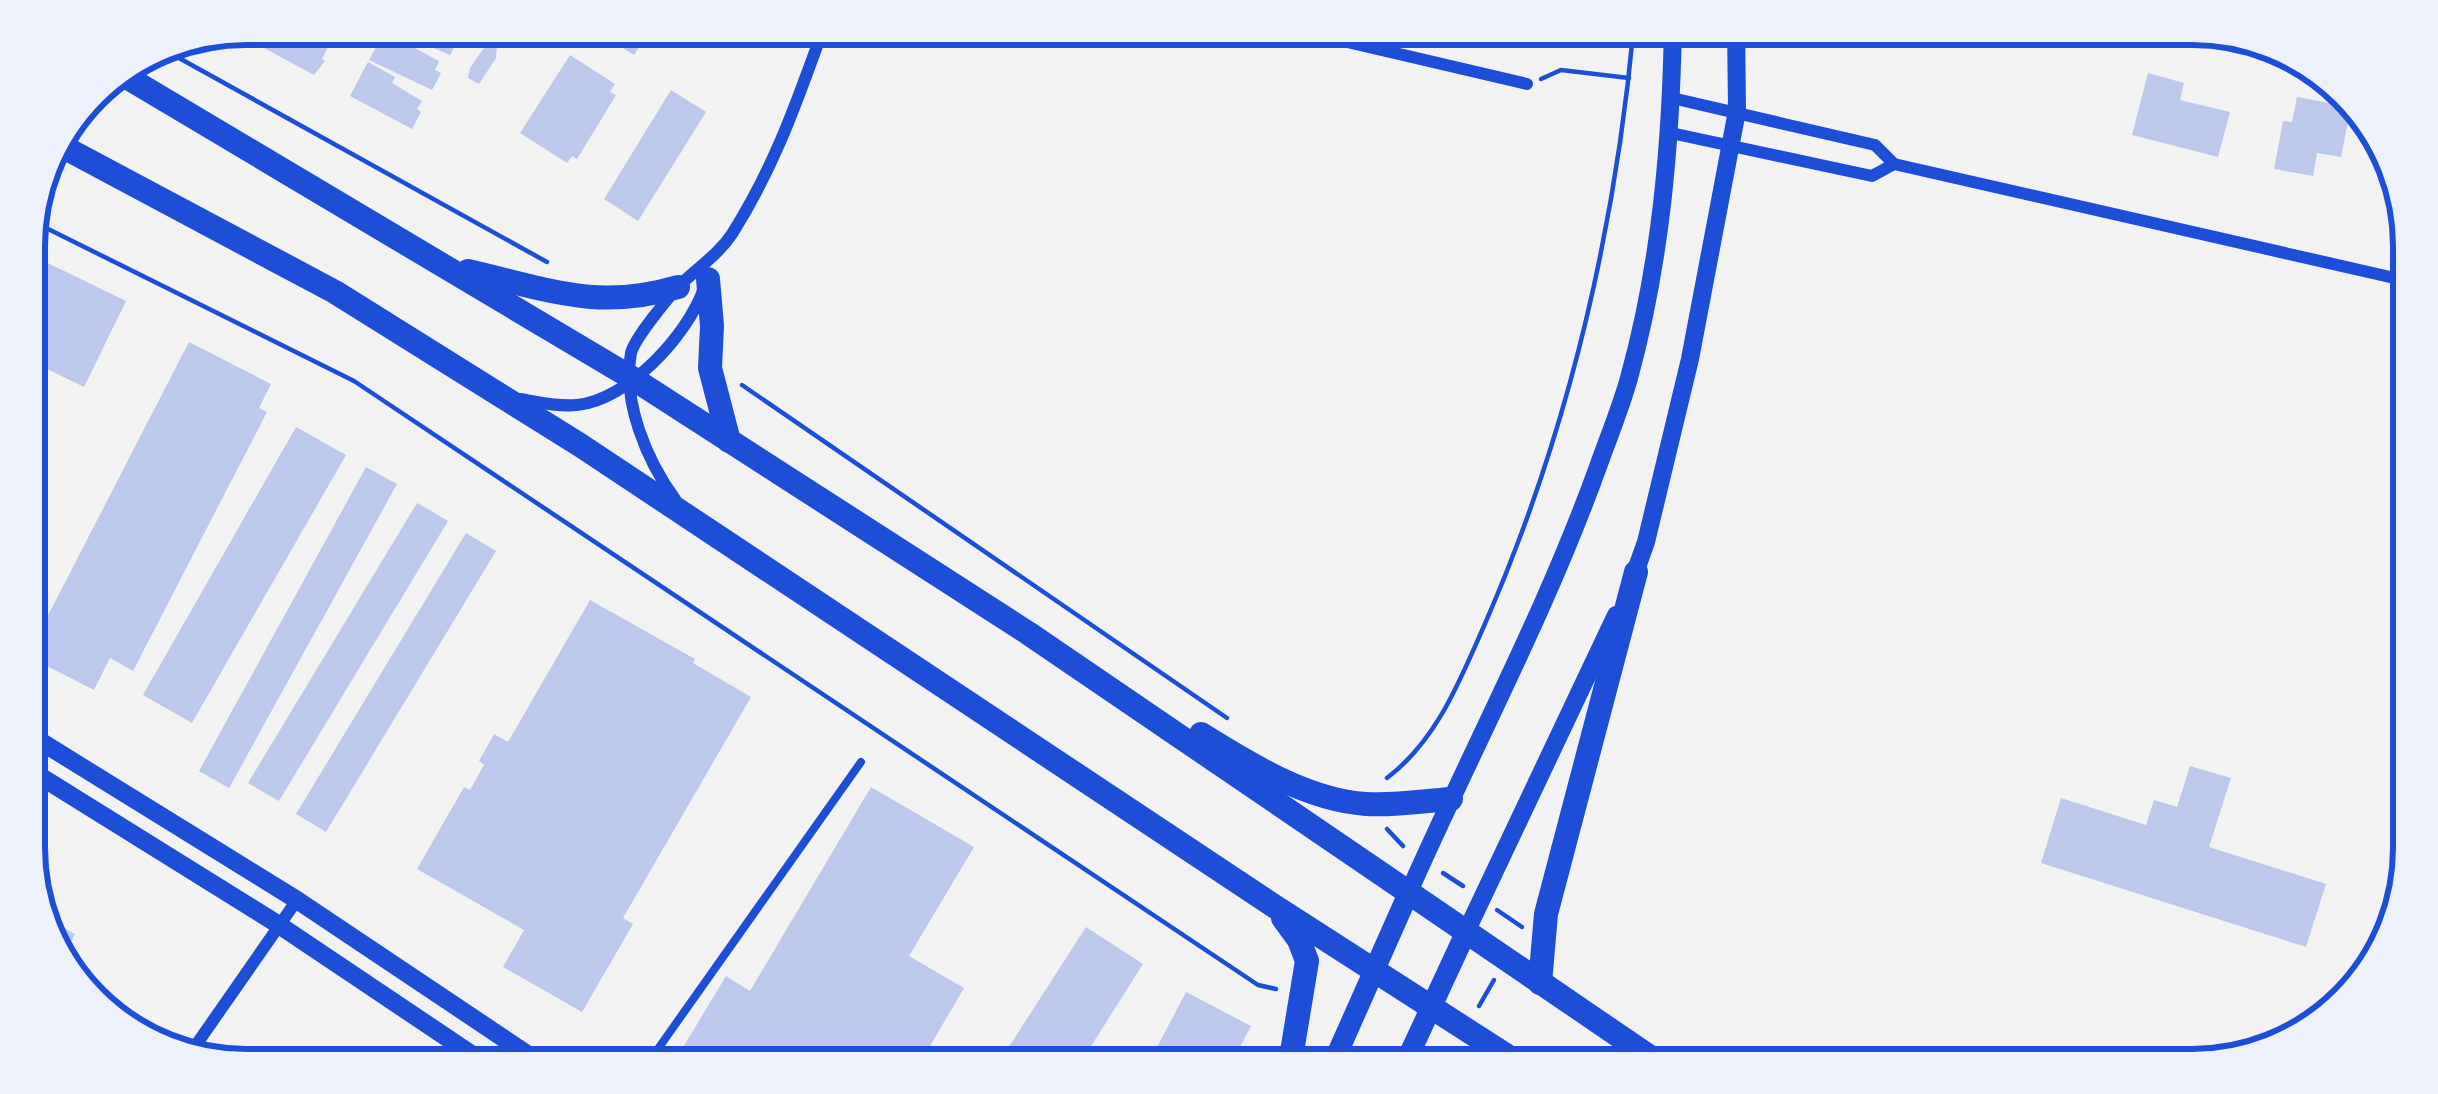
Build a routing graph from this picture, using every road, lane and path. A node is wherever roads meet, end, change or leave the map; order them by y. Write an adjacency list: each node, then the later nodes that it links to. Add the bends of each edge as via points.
1 (818, 45): 17 (street, via 779,153)
2 (1359, 45): 9 (street)
3 (1632, 45): 7 (path)
4 (1673, 45): 10 (street)
5 (1736, 45): 11 (street)
6 (179, 57): 19 (path)
7 (1629, 78): 9 (path, via 1561,70); 35 (path, via 1585,333 1548,461 1452,698)
8 (132, 80): 18 (main road)
9 (1527, 85)
10 (1672, 98): 11 (street); 12 (street)
11 (1737, 111): 13 (street); 15 (street, via 1875,145)
12 (1671, 133): 13 (street); 36 (street, via 1658,245 1629,379 1515,670)
13 (1729, 144): 15 (street, via 1872,176); 28 (street, via 1690,359)
14 (70, 151): 25 (main road, via 334,292)
15 (1894, 164): 20 (street)
16 (46, 228): 47 (path, via 354,381)
17 (717, 253): 21 (street); 22 (street)
18 (442, 265): 22 (main road, via 607,300); 24 (main road)
19 (552, 265)
20 (2393, 278)
21 (708, 279): 23 (main road); 24 (street, via 656,364)
22 (678, 287): 24 (street, via 631,350)
23 (710, 368): 26 (main road); 30 (path)
24 (632, 378): 25 (street, via 578,406); 26 (main road); 27 (street, via 652,468)
25 (497, 394): 27 (main road)
26 (729, 441): 29 (main road)
27 (686, 514): 41 (main road)
28 (1636, 572): 39 (street); 46 (main road, via 1546,914)
29 (1028, 633): 35 (main road, via 1290,782 1344,801); 38 (main road)
30 (1240, 727)
31 (45, 744): 40 (street)
32 (861, 761): 53 (lane)
33 (45, 779): 42 (street)
34 (1370, 779): 35 (path)
35 (1386, 791): 36 (main road); 37 (path, via 1390,836)
36 (1451, 799): 37 (street)
37 (1423, 860): 38 (street); 39 (path)
38 (1409, 892): 43 (main road); 45 (main road)
39 (1482, 898): 43 (street); 44 (path, via 1522,927)
40 (297, 900): 42 (street); 52 (street)
41 (1274, 906): 45 (main road); 54 (main road, via 1307,961)
42 (279, 926): 50 (street); 51 (street)
43 (1467, 930): 44 (main road); 48 (main road)
44 (1505, 958): 46 (main road); 49 (path)
45 (1376, 971): 48 (main road); 55 (main road)
46 (1540, 983): 59 (main road)
47 (1258, 986)
48 (1433, 1005): 49 (main road); 56 (main road)
49 (1467, 1027): 57 (path); 58 (main road)
50 (198, 1042)
51 (464, 1049)
52 (520, 1049)
53 (658, 1049)
54 (1292, 1049)
55 (1340, 1049)
56 (1412, 1049)
57 (1454, 1049)
58 (1499, 1049)
59 (1638, 1049)

